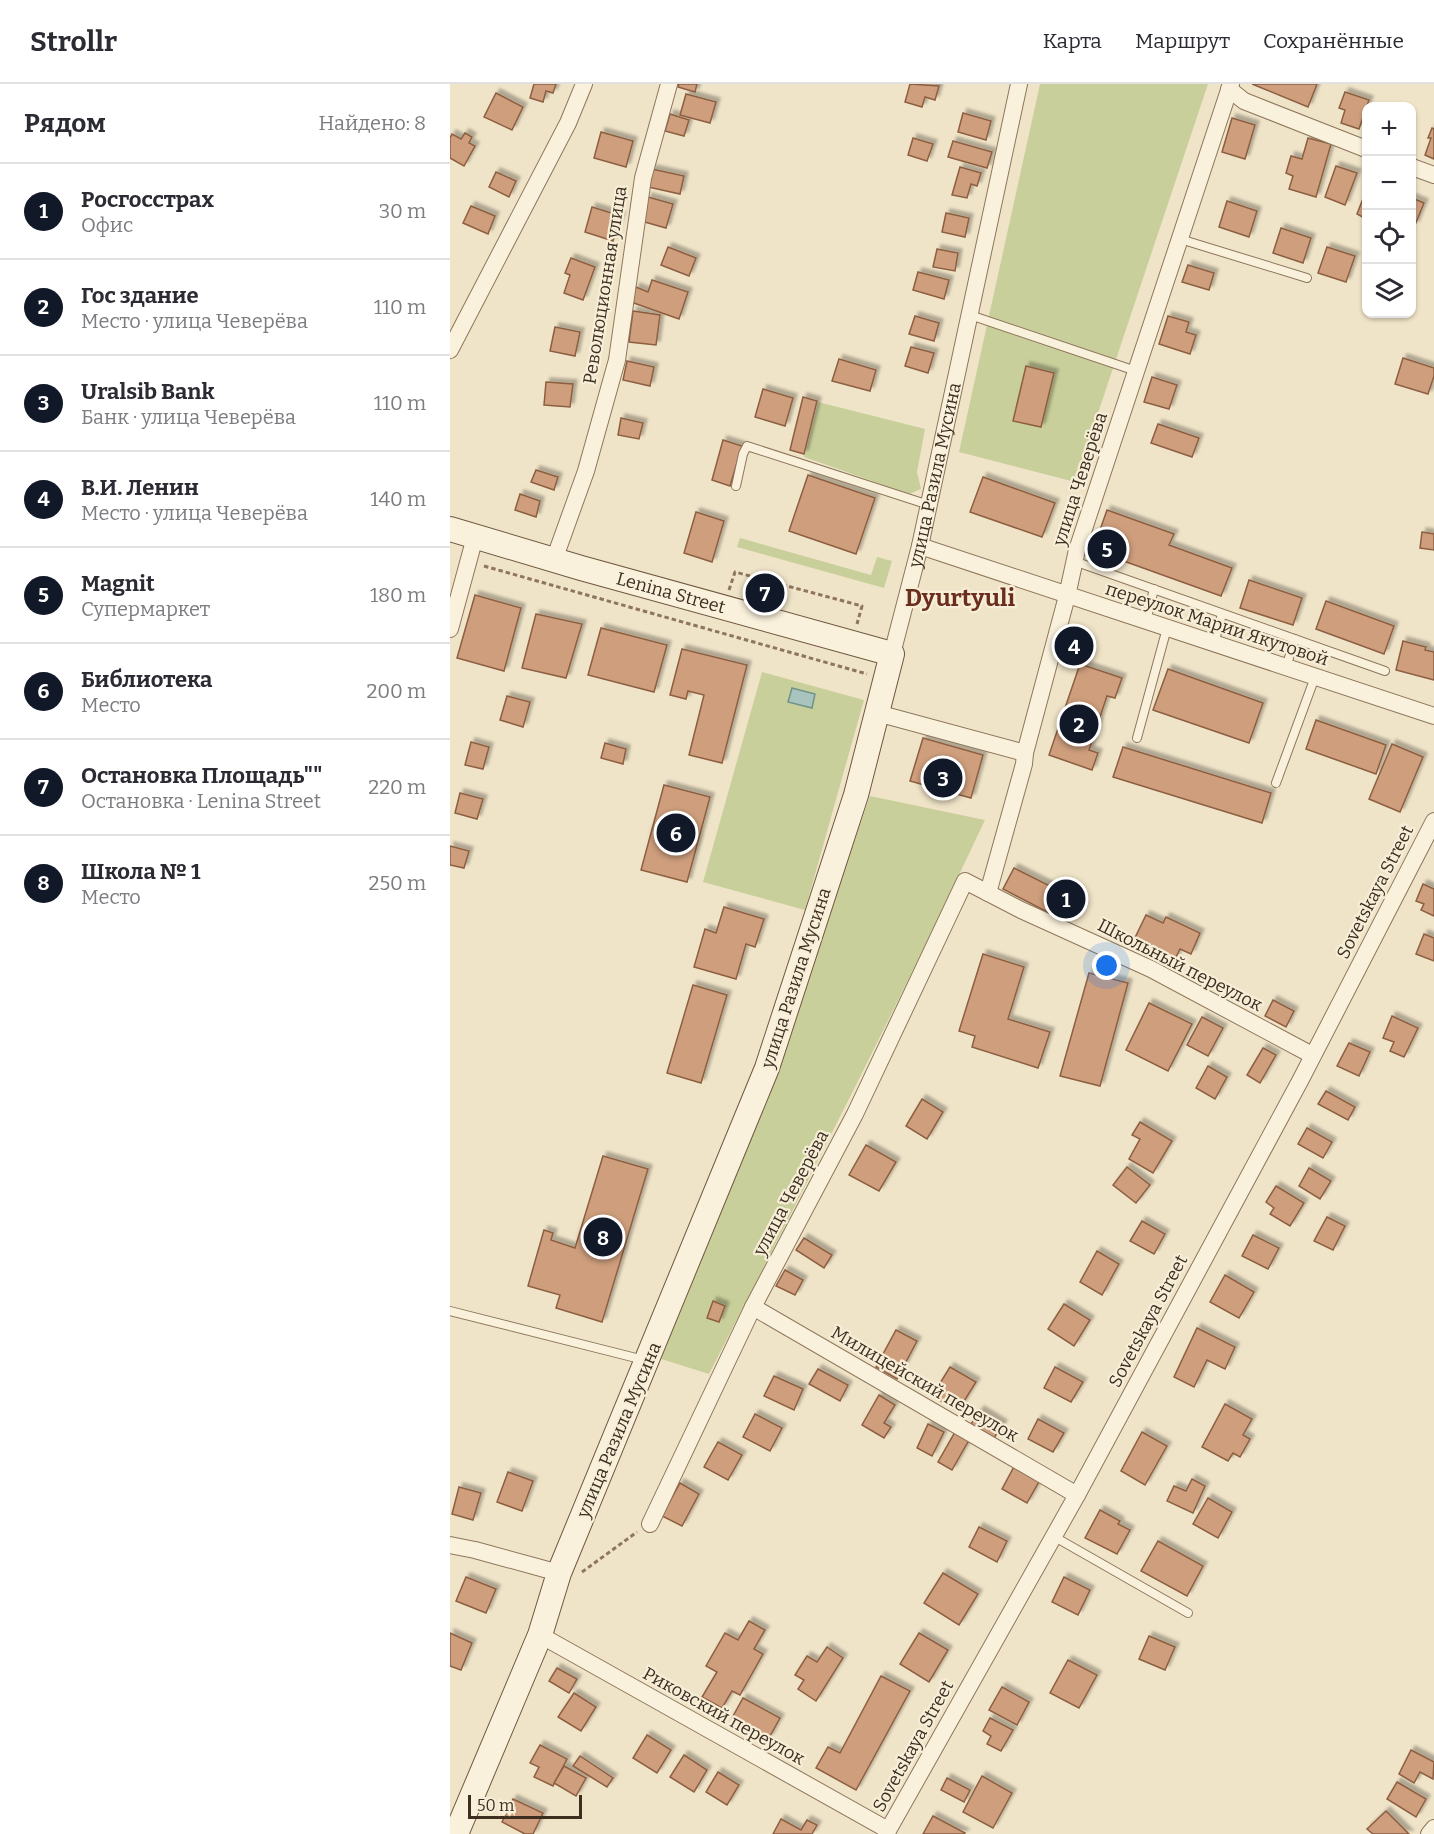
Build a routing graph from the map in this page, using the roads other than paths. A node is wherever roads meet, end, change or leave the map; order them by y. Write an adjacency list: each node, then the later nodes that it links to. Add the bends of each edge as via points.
1 (584, 84): 11 (street, via 568,123)
2 (669, 84): 18 (street, Революционная улица, via 643,178 617,360 586,471)
3 (1019, 84): 10 (street, улица Разила Мусина)
4 (1230, 87): 5 (street, via 1244,101); 8 (street, улица Чеверёва)
5 (1362, 147)
6 (1416, 168): 7 (street)
7 (1434, 175)
8 (1180, 239): 9 (lane); 12 (street, улица Чеверёва)
9 (1307, 278)
10 (970, 315): 12 (lane); 14 (street, улица Разила Мусина)
11 (450, 350)
12 (1136, 371): 19 (street, улица Чеверёва)
13 (736, 486): 14 (lane, via 747,446)
14 (929, 505): 17 (street, улица Разила Мусина)
15 (450, 529): 16 (main road, Lenina Street)
16 (475, 537): 18 (main road, Lenina Street); 25 (street)
17 (920, 546): 21 (street, переулок Марии Якутовой); 28 (street, улица Разила Мусина)
18 (554, 560): 28 (main road, Lenina Street)
19 (1074, 561): 20 (lane); 21 (street, улица Чеверёва)
20 (1154, 589): 22 (lane); 23 (lane)
21 (1067, 596): 23 (street, переулок Марии Якутовой); 35 (street, улица Чеверёва)
22 (1222, 614): 26 (lane); 27 (lane)
23 (1146, 621): 24 (street, переулок Марии Якутовой)
24 (1167, 628): 27 (street, переулок Марии Якутовой); 34 (lane)
25 (450, 629)
26 (1295, 639): 29 (lane); 30 (lane)
27 (1214, 644): 29 (street, переулок Марии Якутовой)
28 (892, 654): 32 (main road, улица Разила Мусина)
29 (1286, 667): 31 (street, переулок Марии Якутовой)
30 (1385, 671)
31 (1315, 677): 33 (street, переулок Марии Якутовой); 36 (lane)
32 (877, 713): 35 (street); 43 (main road, улица Разила Мусина, via 856,795 767,1068)
33 (1434, 716)
34 (1137, 738)
35 (1025, 753): 39 (street, улица Чеверёва)
36 (1276, 783)
37 (1434, 821): 40 (street, Sovetskaya Street)
38 (965, 881): 39 (street, Школьный переулок); 41 (street, улица Чеверёва, via 855,1114)
39 (988, 892): 40 (street, Школьный переулок, via 1151,969)
40 (1312, 1055): 44 (street, Sovetskaya Street)
41 (753, 1307): 44 (street, Милицейский переулок); 45 (street, улица Чеверёва)
42 (450, 1311): 43 (lane)
43 (648, 1360): 48 (main road, улица Разила Мусина)
44 (1077, 1495): 46 (street, Sovetskaya Street)
45 (650, 1524)
46 (1053, 1536): 49 (lane); 52 (street, Sovetskaya Street)
47 (450, 1545): 48 (street)
48 (569, 1574): 50 (main road, улица Разила Мусина)
49 (1188, 1613)
50 (540, 1635): 52 (street, Риковский переулок); 53 (main road, улица Разила Мусина)
51 (1434, 1828): 54 (street)
52 (887, 1832)
53 (456, 1834)
54 (1429, 1834)

